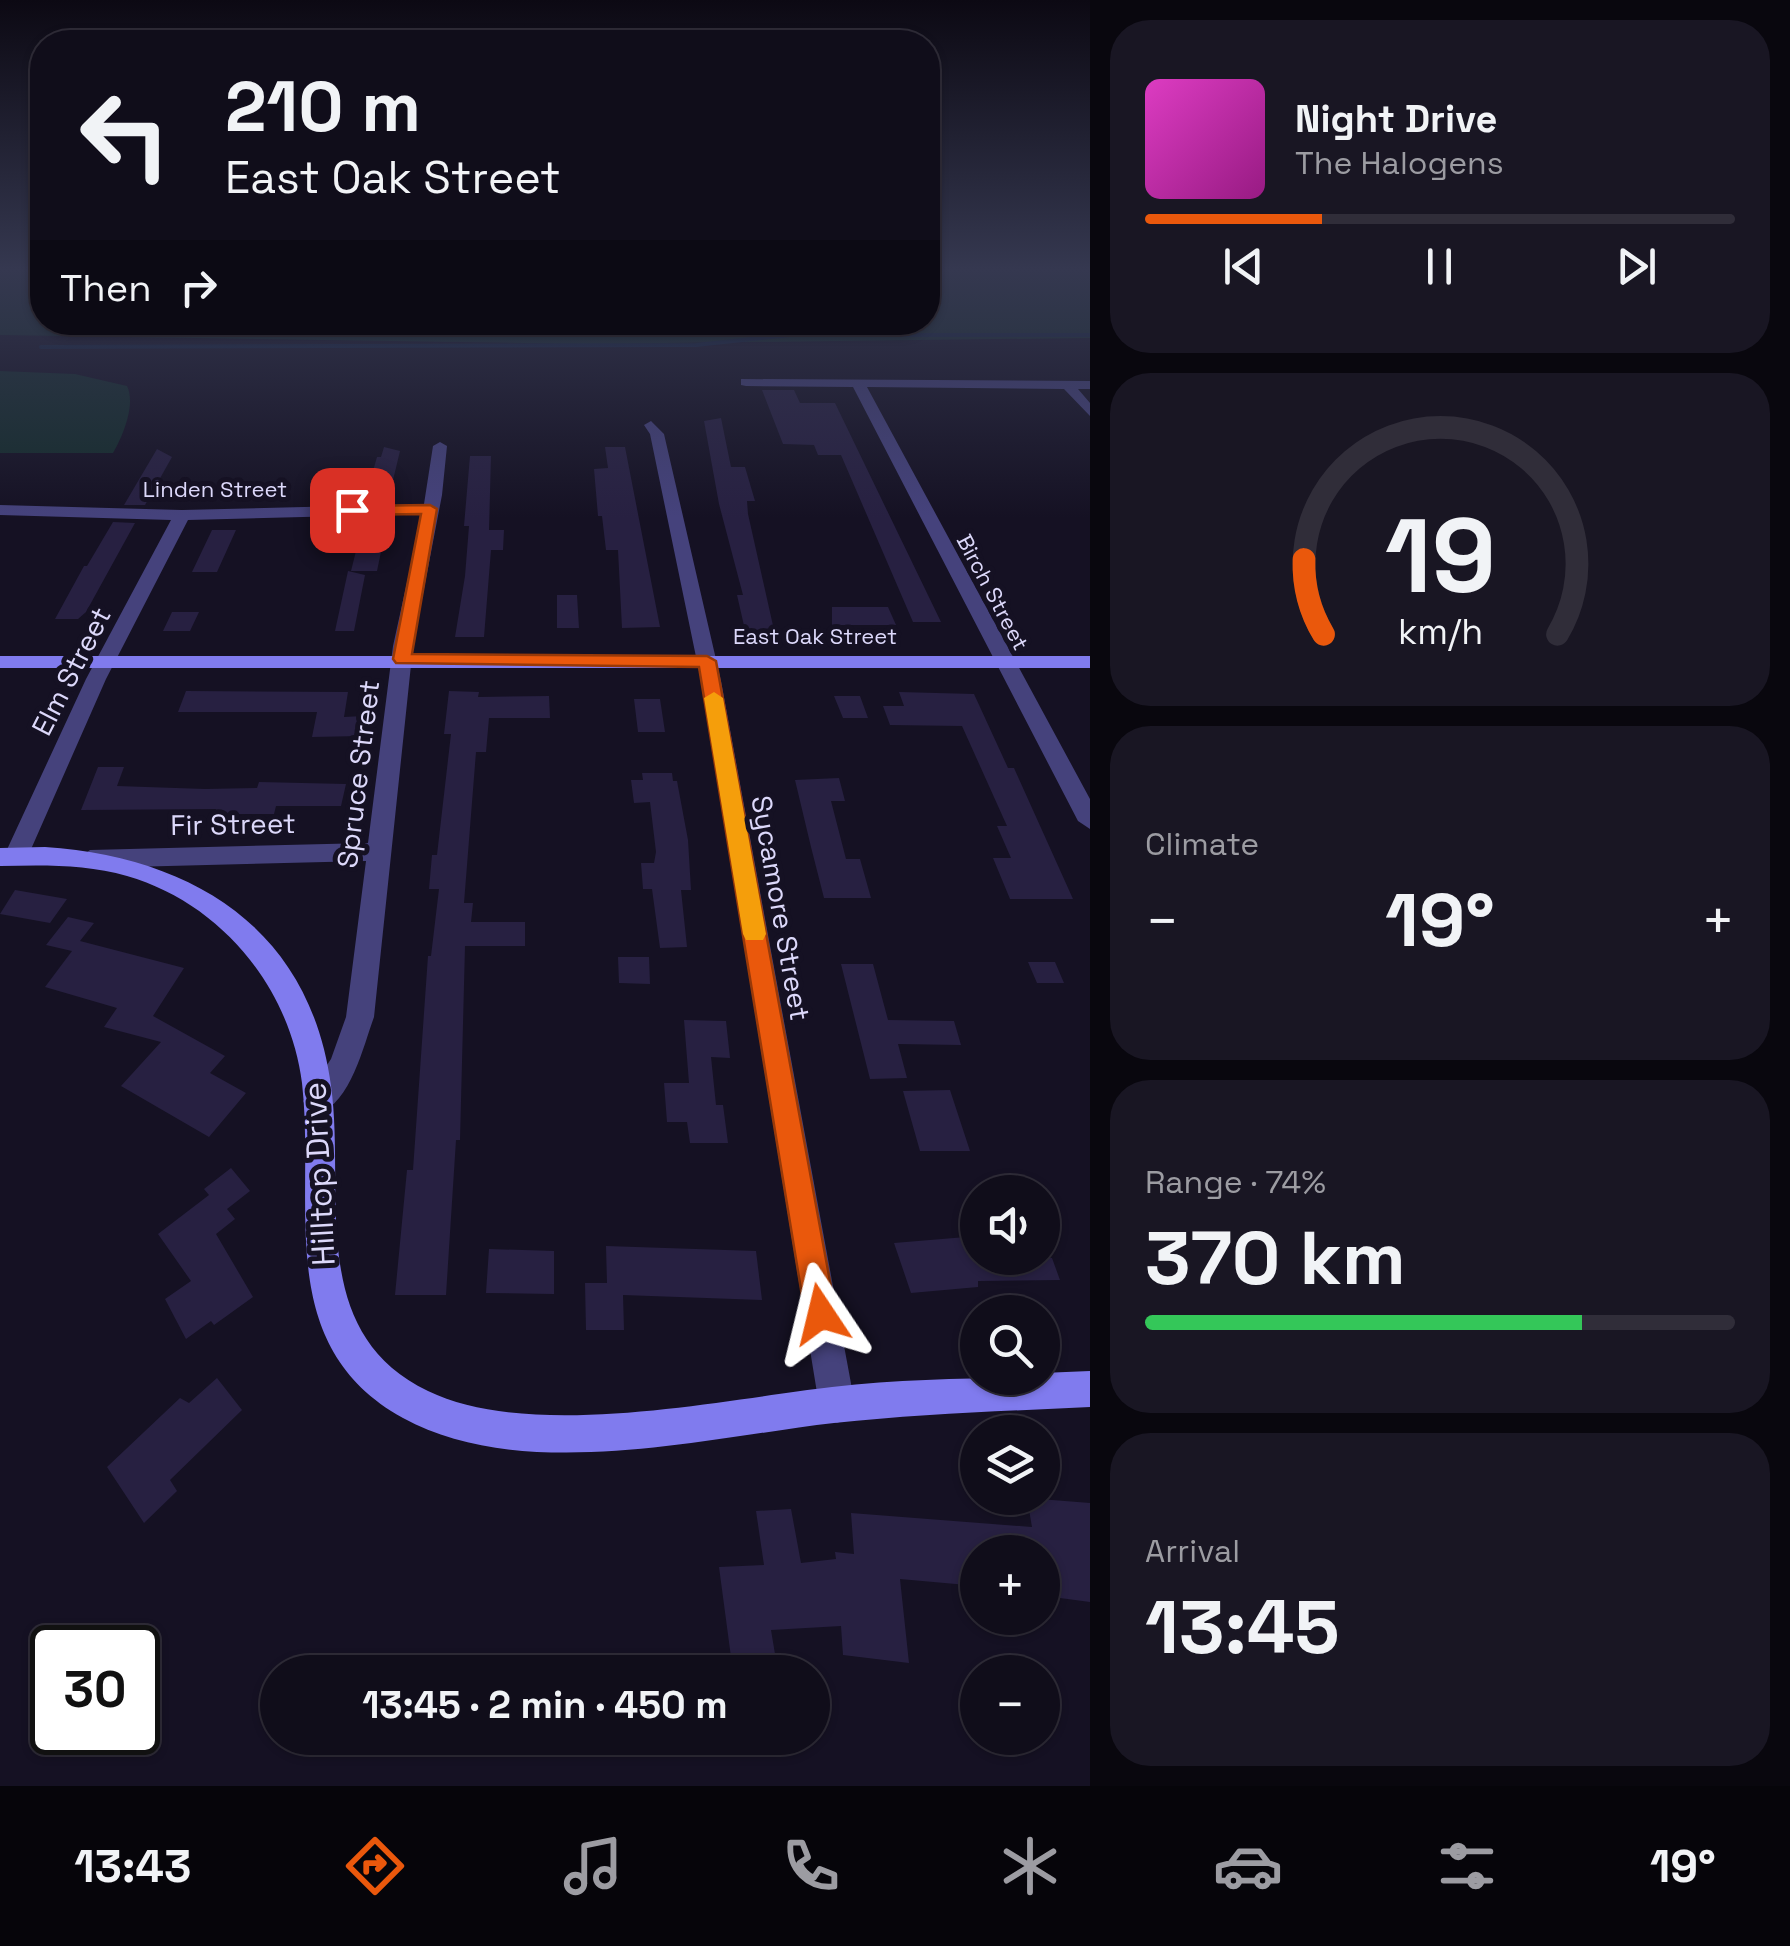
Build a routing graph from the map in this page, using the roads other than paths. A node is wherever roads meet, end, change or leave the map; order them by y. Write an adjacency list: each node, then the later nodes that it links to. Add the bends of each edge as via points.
1 (746, 382): 2 (street)
2 (858, 384): 3 (street); 15 (street, Birch Street)
3 (1067, 384): 4 (street); 5 (street)
4 (1090, 384)
5 (1090, 412)
6 (650, 425): 13 (street, Sycamore Street)
7 (440, 446): 8 (street, Spruce Street)
8 (430, 509): 10 (street, Linden Street); 11 (street, Spruce Street)
9 (0, 510): 10 (street, Linden Street)
10 (182, 515): 12 (street, Elm Street)
11 (402, 659): 12 (street, East Oak Street); 13 (street, East Oak Street); 18 (street, Spruce Street)
12 (106, 660): 14 (street, East Oak Street); 19 (street, Elm Street)
13 (707, 661): 15 (street, East Oak Street); 23 (street, Sycamore Street)
14 (0, 662)
15 (1006, 662): 16 (street, East Oak Street); 17 (street, Birch Street)
16 (1090, 662)
17 (1090, 821)
18 (377, 852): 20 (street, Fir Street); 21 (street, Spruce Street, via 360,1018 342,1066)
19 (8, 856): 20 (street, Hilltop Drive)
20 (90, 859): 21 (street, Hilltop Drive, via 164,877 241,926 263,951 298,1016)
21 (318, 1101): 23 (street, Hilltop Drive, via 319,1251 332,1313 370,1372 415,1405 470,1425 534,1432)
22 (1090, 1389): 23 (street, Hilltop Drive)
23 (837, 1405)

